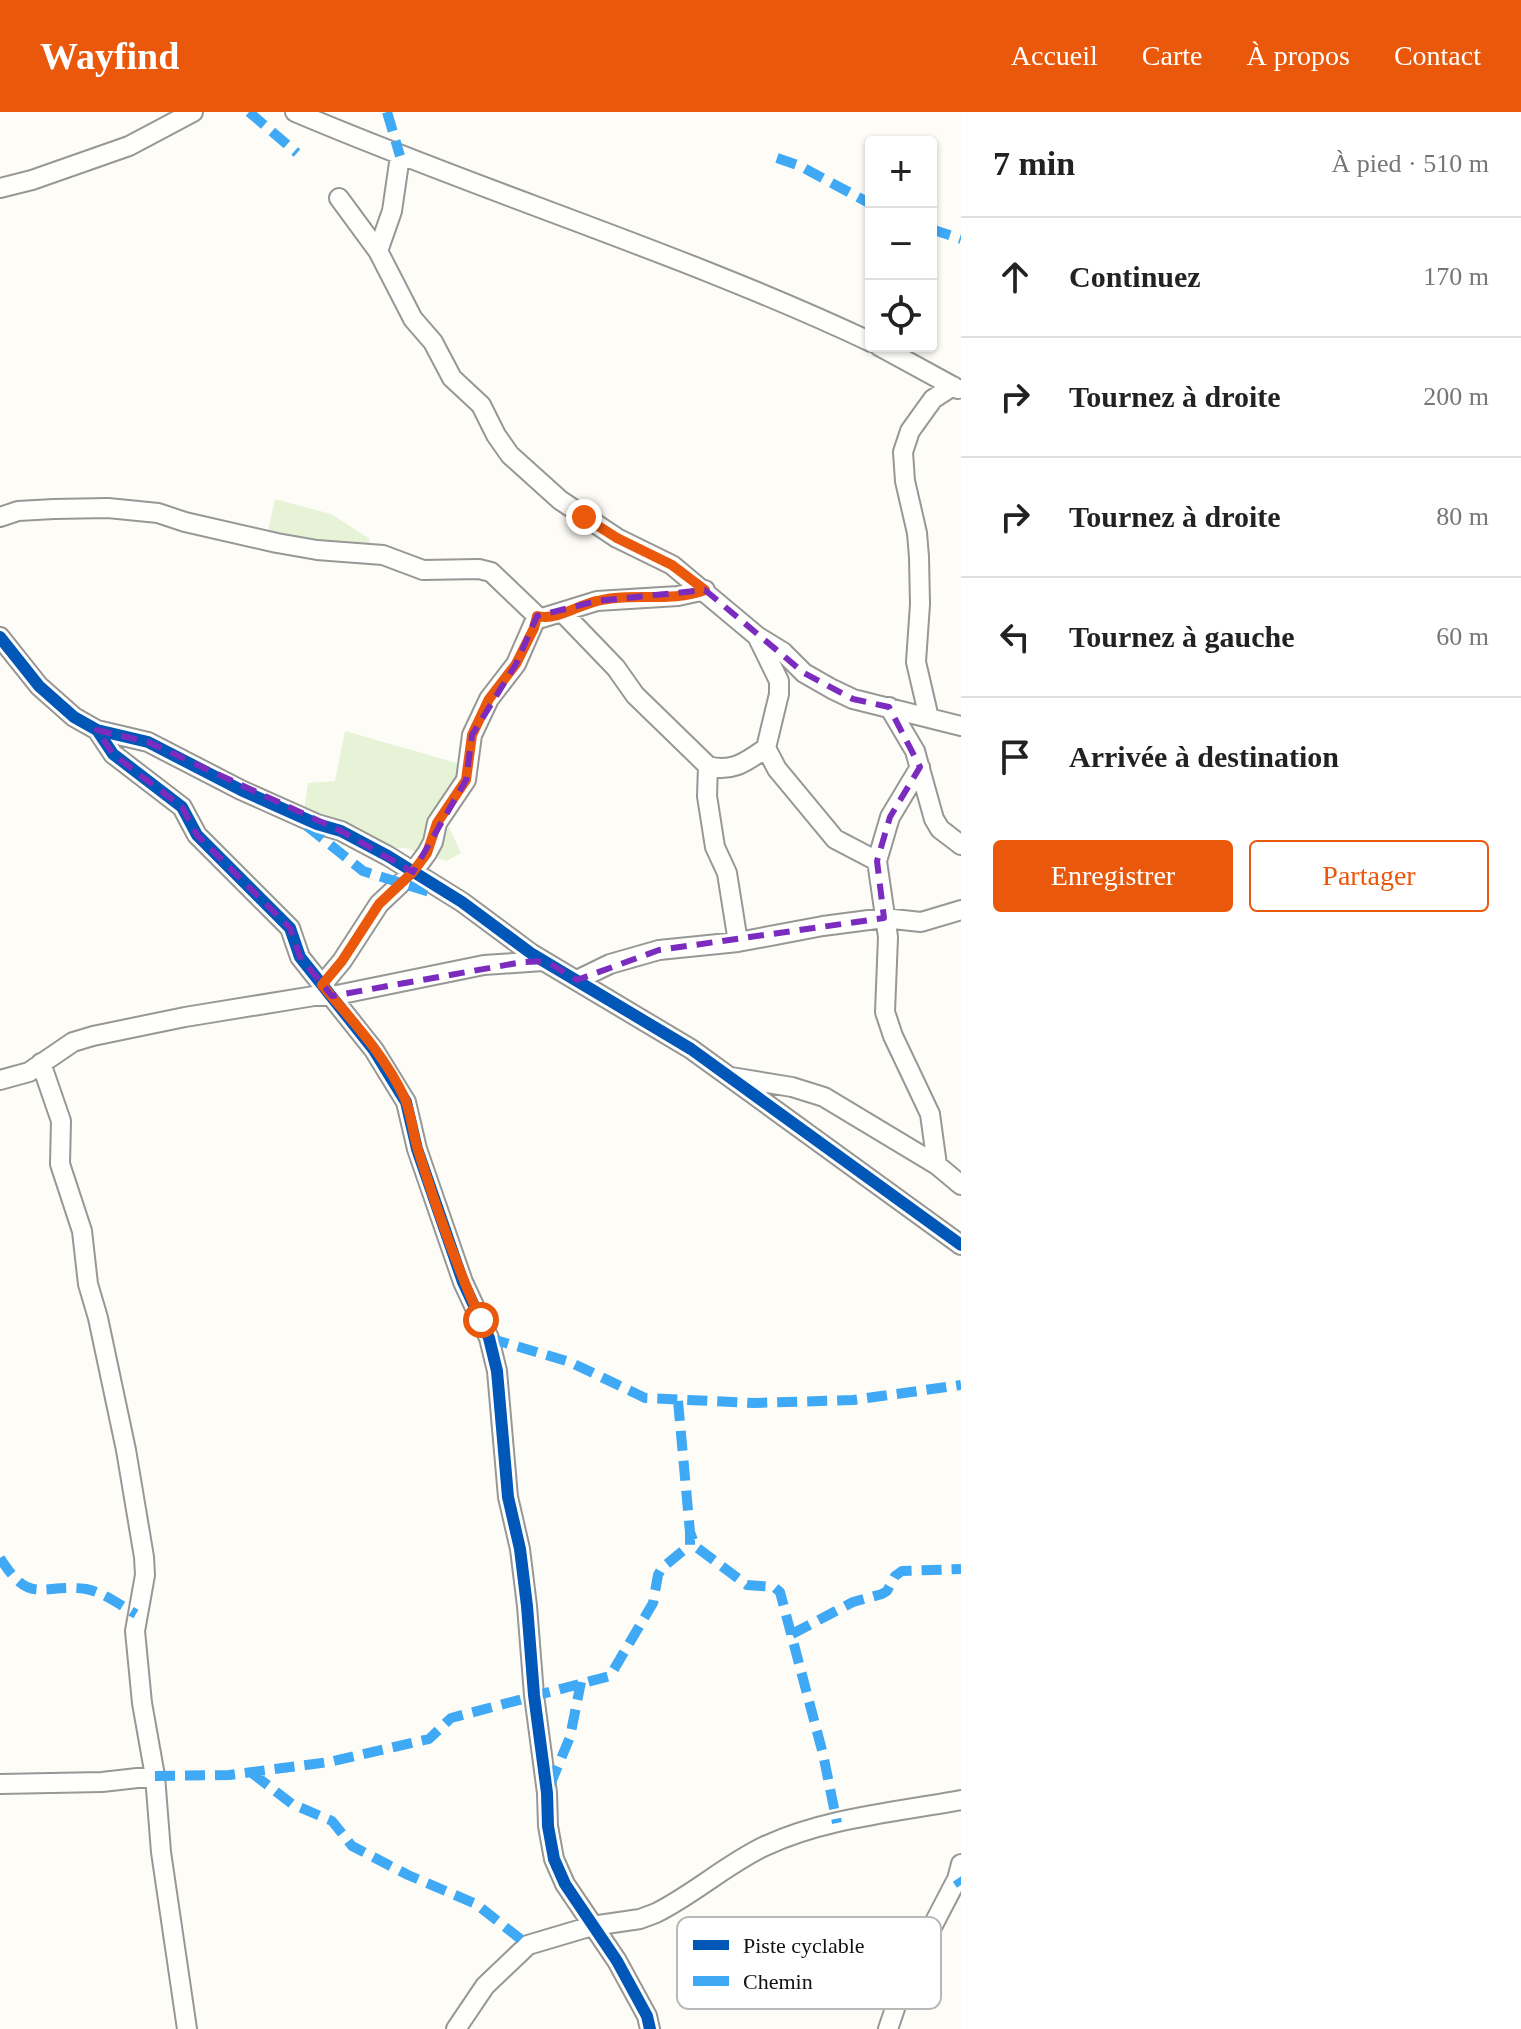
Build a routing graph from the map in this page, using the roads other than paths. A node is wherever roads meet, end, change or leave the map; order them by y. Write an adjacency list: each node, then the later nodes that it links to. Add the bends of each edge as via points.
1 (193, 112): 4 (street, via 129,146)
2 (295, 112): 3 (street)
3 (400, 156): 6 (street, via 392,211); 7 (street, via 791,304)
4 (0, 188)
5 (339, 198): 6 (street)
6 (378, 251): 11 (street, via 413,319 433,342 452,378 481,405 510,455 584,517 672,565)
7 (865, 339)
8 (890, 352): 9 (street)
9 (957, 388): 17 (street, via 933,399 910,431 903,452 919,557 916,662)
10 (0, 517): 13 (street, via 54,509 158,513 277,543 383,555 414,568 479,569 491,572)
11 (705, 590): 12 (street, via 597,601); 14 (street)
12 (563, 613): 13 (street); 21 (street, via 635,695)
13 (537, 616): 25 (street, via 516,664 489,699 472,735 466,780)
14 (757, 636): 16 (street, via 832,689); 20 (street, via 779,681)
15 (0, 637): 19 (street, via 39,686)
16 (889, 707): 17 (street); 22 (street)
17 (929, 718): 18 (street)
18 (961, 726)
19 (97, 730): 25 (street, via 148,742 241,790 341,831); 31 (street, via 113,754 182,807 197,835 290,928 300,957)
20 (766, 748): 21 (street, via 742,765); 24 (street, via 835,839)
21 (708, 766): 28 (street, via 715,847 727,873)
22 (920, 767): 23 (street, via 934,819); 24 (street, via 890,817)
23 (961, 845)
24 (877, 861): 27 (street)
25 (413, 872): 29 (street); 31 (street, via 379,904)
26 (961, 910): 27 (street, via 921,922)
27 (884, 918): 28 (street); 35 (street, via 885,1012 930,1114)
28 (738, 942): 30 (street, via 659,950)
29 (546, 961): 30 (street); 31 (street, via 484,965)
30 (577, 980): 33 (street)
31 (327, 991): 32 (street, via 93,1036); 43 (street, via 390,1072 406,1102 454,1256 489,1338 527,1606 548,1826 559,1872)
32 (41, 1063): 34 (street); 38 (street, via 61,1121 60,1164 82,1231 88,1284 144,1557 135,1631)
33 (728, 1076): 35 (street, via 824,1097); 37 (street)
34 (0, 1080)
35 (937, 1165): 36 (street)
36 (961, 1185)
37 (961, 1245)
38 (155, 1776): 39 (street); 45 (street)
39 (0, 1784)
40 (961, 1800): 43 (street, via 783,1838 656,1913)
41 (961, 1864): 42 (street)
42 (937, 1917)
43 (592, 1926): 46 (street, via 528,1945 485,1986); 47 (street, via 617,1961)
44 (895, 2009): 48 (street)
45 (187, 2029)
46 (456, 2029)
47 (650, 2029)
48 (888, 2029)

